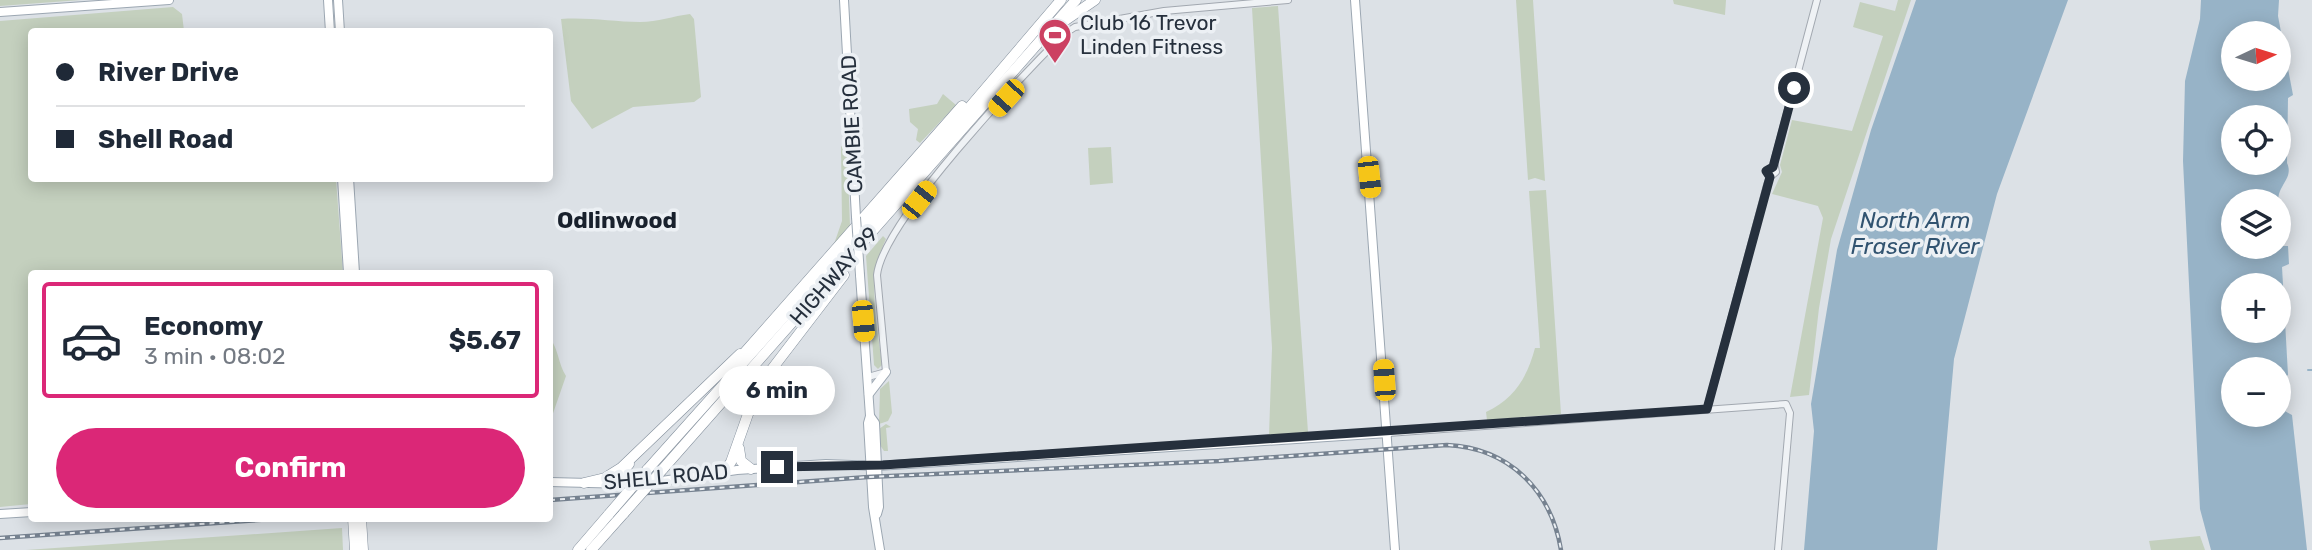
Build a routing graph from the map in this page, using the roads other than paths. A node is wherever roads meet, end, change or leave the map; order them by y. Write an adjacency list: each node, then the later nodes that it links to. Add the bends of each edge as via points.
1 (169, 0): 11 (main road)
2 (338, 0): 13 (main road)
3 (845, 0): 23 (main road, CAMBIE ROAD, bridge)
4 (1062, 0): 15 (highway, HIGHWAY 99)
5 (1076, 0): 14 (highway, HIGHWAY 99)
6 (1096, 0): 14 (highway)
7 (1288, 0): 22 (street, via 1164,11 1075,27 1064,34 965,142 882,253 877,285)
8 (1355, 0): 27 (main road)
9 (1817, 0): 25 (street, via 1773,167 1766,171 1770,177)
10 (327, 1): 12 (main road)
11 (0, 12)
12 (330, 28)
13 (340, 28)
14 (1039, 43): 16 (highway, HIGHWAY 99)
15 (1010, 59): 21 (highway, via 995,69); 29 (highway, HIGHWAY 99)
16 (938, 157): 28 (highway, via 772,369); 45 (highway, HIGHWAY 99, bridge)
17 (345, 182): 20 (main road)
18 (345, 182): 19 (main road)
19 (348, 270)
20 (355, 270)
21 (748, 347): 29 (highway, via 683,423); 30 (highway)
22 (886, 372): 23 (street); 24 (main road)
23 (868, 377): 24 (main road, CAMBIE ROAD)
24 (869, 394): 26 (main road, CAMBIE ROAD)
25 (1707, 409): 27 (street, SHELL ROAD); 48 (street, SHELL ROAD, via 1788,406)
26 (869, 420): 31 (main road, via 864,430 865,453); 32 (main road, CAMBIE ROAD, via 875,423)
27 (1388, 433): 32 (main road, SHELL ROAD); 47 (main road)
28 (741, 437): 33 (highway, via 738,457); 34 (highway)
29 (674, 440): 44 (highway, HIGHWAY 99, bridge)
30 (639, 453): 36 (highway, via 605,478); 37 (highway, via 625,469)
31 (854, 464): 32 (main road, SHELL ROAD); 33 (main road, SHELL ROAD)
32 (874, 466): 46 (main road, CAMBIE ROAD)
33 (751, 469): 34 (main road, SHELL ROAD)
34 (724, 472): 37 (main road, SHELL ROAD)
35 (553, 482): 36 (main road, SHELL ROAD)
36 (584, 482): 37 (main road, SHELL ROAD)
37 (623, 485)
38 (28, 512): 39 (main road)
39 (0, 514)
40 (360, 522): 42 (highway)
41 (360, 522): 43 (highway)
42 (355, 550)
43 (363, 550)
44 (578, 550)
45 (591, 550)
46 (880, 550)
47 (1395, 550)
48 (1778, 550)

